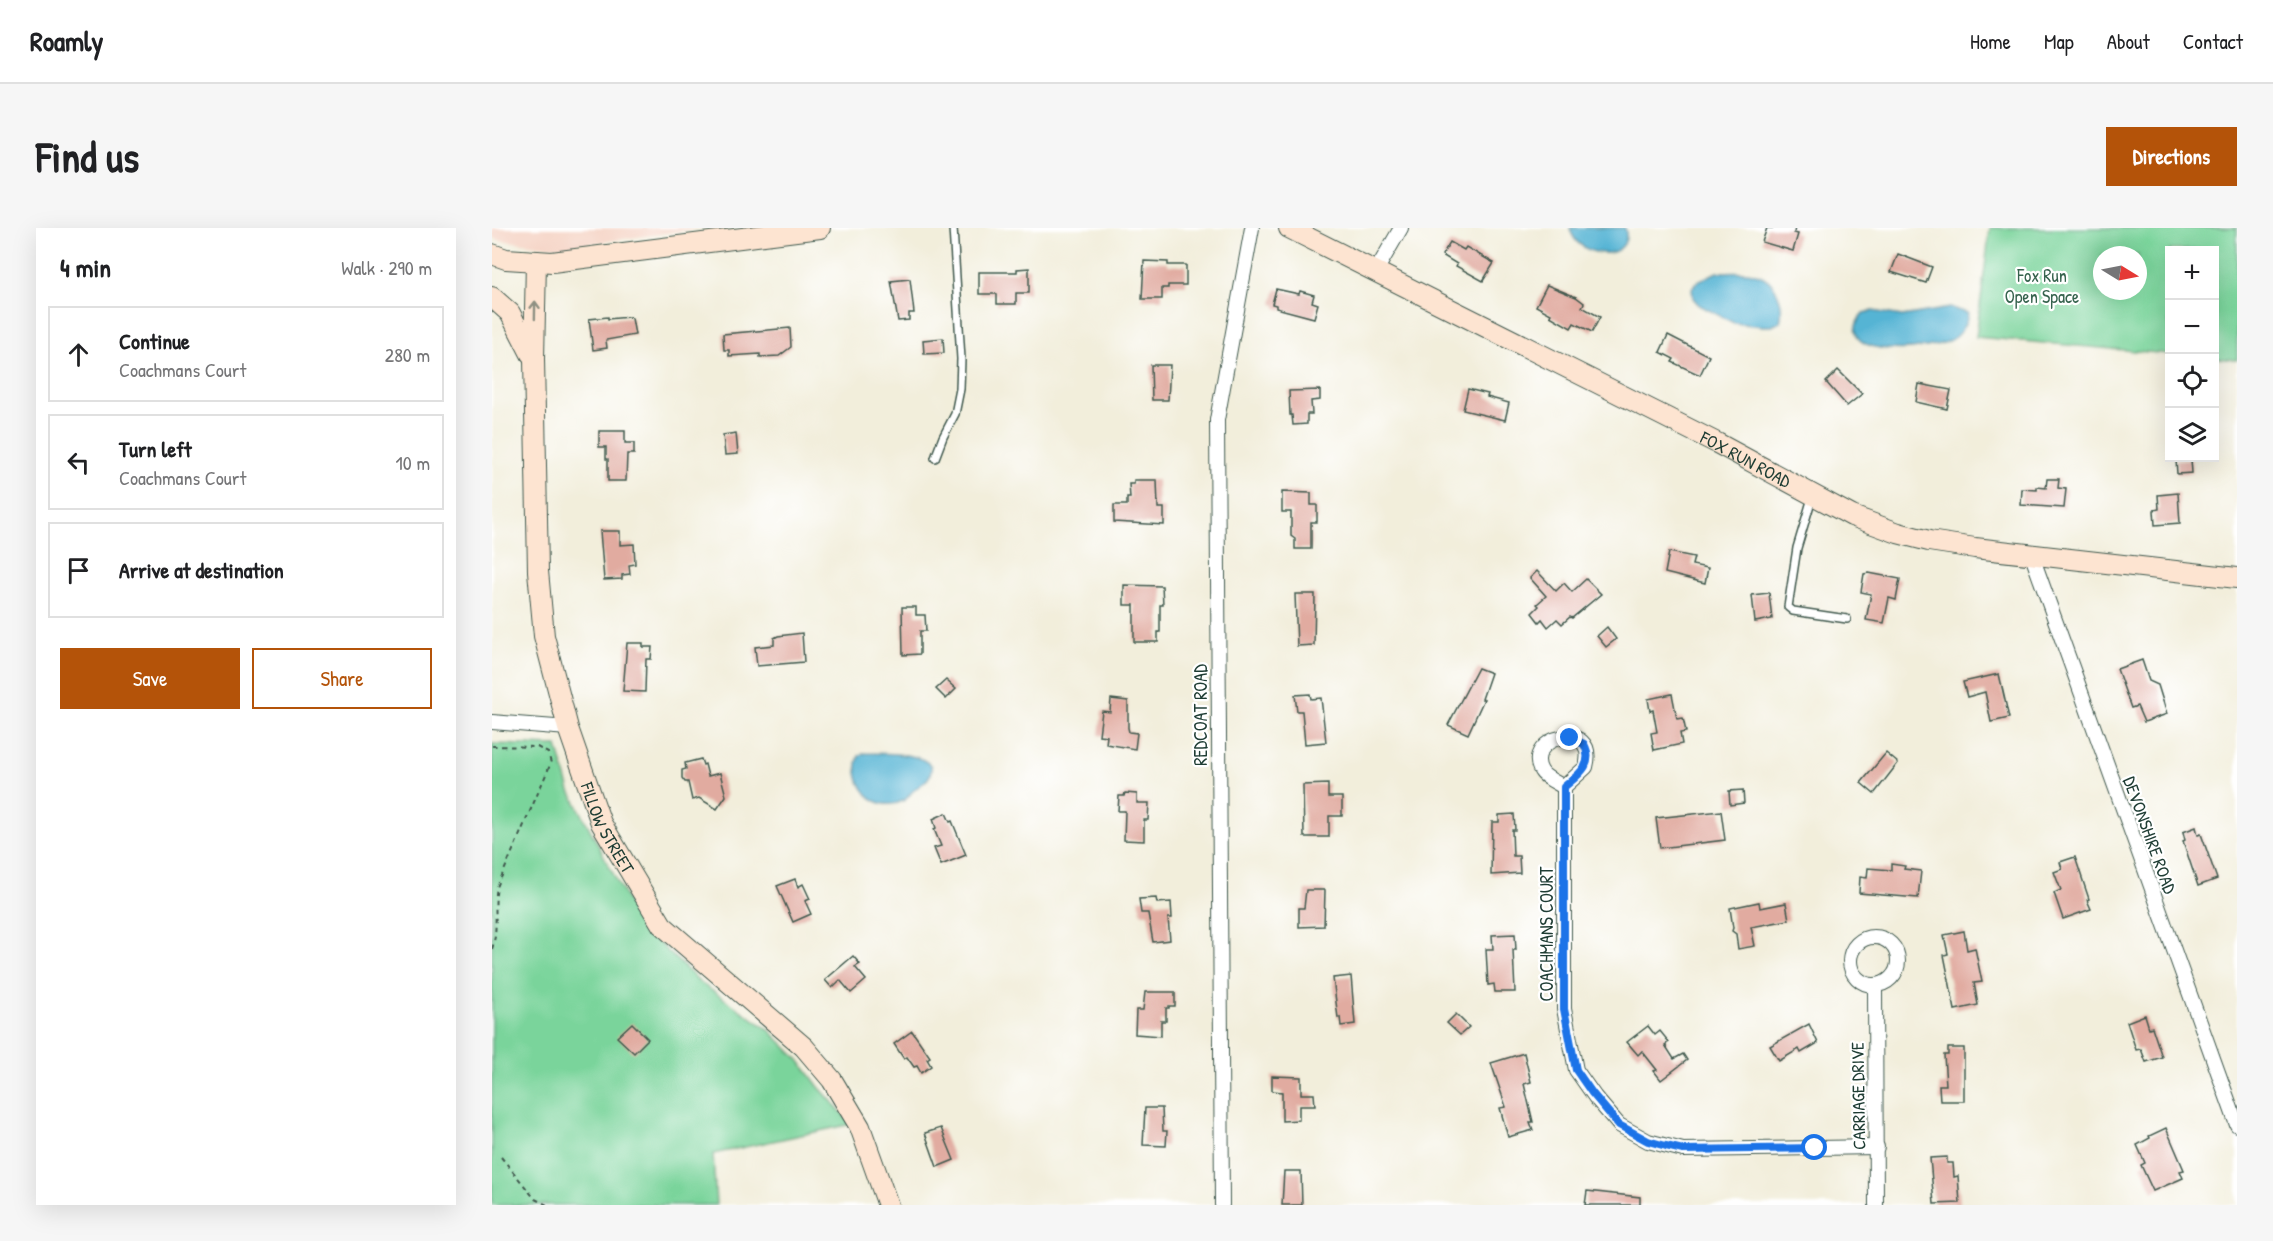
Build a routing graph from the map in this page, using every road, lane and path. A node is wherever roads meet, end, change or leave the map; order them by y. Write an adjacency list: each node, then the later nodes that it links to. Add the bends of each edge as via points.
1 (820, 228): 7 (street)
2 (953, 228): 11 (lane, via 960,389)
3 (1252, 228): 27 (street, REDCOAT ROAD, via 1217,420)
4 (1289, 228): 8 (street, FOX RUN ROAD)
5 (1401, 228): 8 (street)
6 (492, 254): 7 (street)
7 (536, 261): 10 (street, FILLOW STREET, one-way to 7)
8 (1377, 271): 12 (street, FOX RUN ROAD, via 1717,443)
9 (492, 297): 10 (street, FILLOW STREET, via 510,313)
10 (534, 359): 17 (street, FILLOW STREET, via 538,572 544,636)
11 (936, 458)
12 (1813, 496): 13 (street, FOX RUN ROAD, via 1851,516 1898,533); 15 (lane, via 1797,548 1788,607)
13 (2032, 556): 14 (street, FOX RUN ROAD); 22 (street, DEVONSHIRE ROAD)
14 (2237, 578)
15 (1847, 620)
16 (492, 722): 17 (street)
17 (568, 728): 26 (street, FILLOW STREET, via 601,823 662,925 804,1047 832,1080 860,1127)
18 (492, 746): 20 (path, via 537,747 548,753 550,763 496,887 497,928)
19 (1564, 787): 23 (street, COACHMANS COURT, via 1564,1009 1576,1070 1619,1125 1648,1141 1683,1150)
20 (492, 949)
21 (1875, 986): 23 (street, CARRIAGE DRIVE)
22 (2237, 1125)
23 (1877, 1147): 28 (street, CARRIAGE DRIVE)
24 (501, 1157): 25 (path, via 535,1199)
25 (547, 1205)
26 (888, 1205)
27 (1222, 1205)
28 (1876, 1205)

